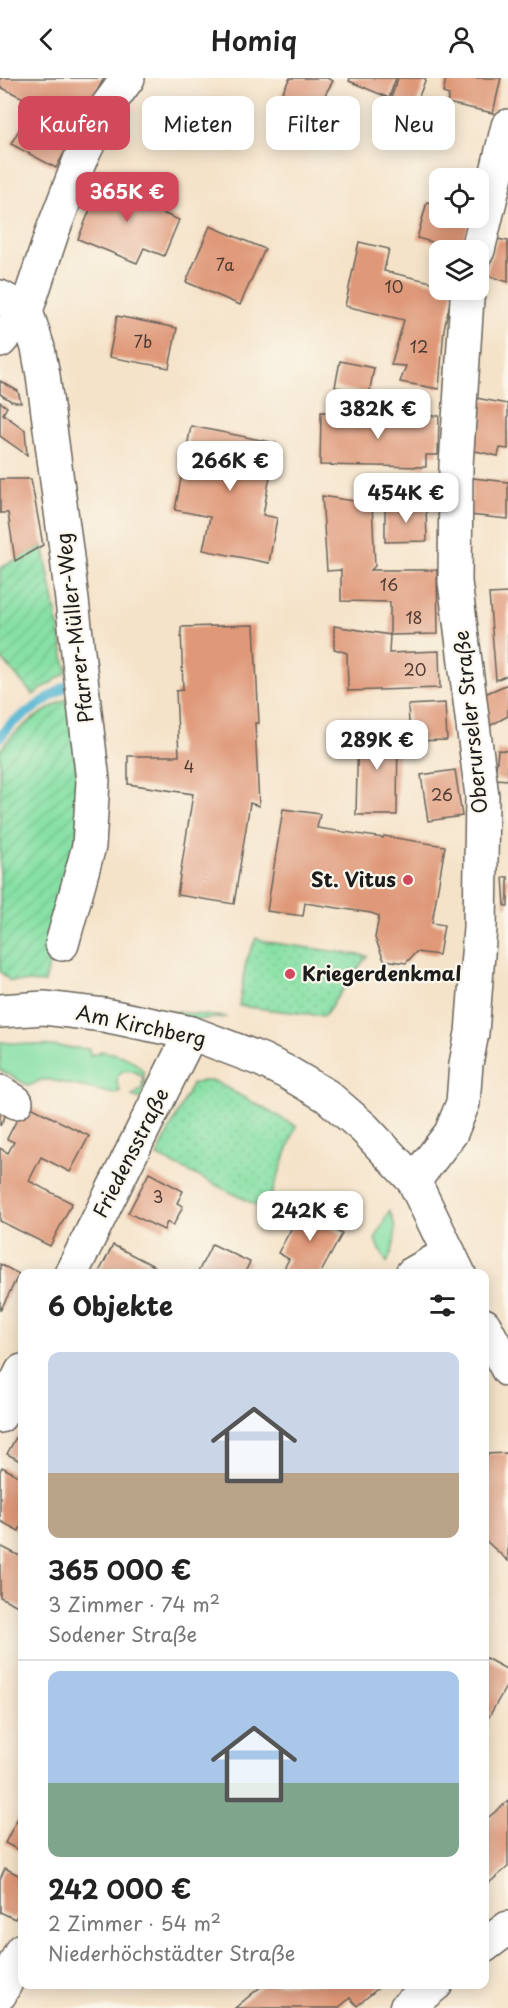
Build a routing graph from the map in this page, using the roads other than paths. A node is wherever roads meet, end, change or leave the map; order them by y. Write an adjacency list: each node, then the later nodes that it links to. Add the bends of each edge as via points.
1 (128, 78): 5 (street, via 106,108 80,160 53,230)
2 (508, 126): 3 (street)
3 (480, 240)
4 (467, 300): 10 (street, Oberurseler Straße, via 456,465 455,582 482,796 480,928 463,1103 451,1133)
5 (13, 304): 6 (street); 7 (street, Pfarrer-Müller-Weg, via 38,348 43,375 93,781 89,846)
6 (0, 341)
7 (62, 944)
8 (0, 1011): 9 (street, Am Kirchberg, via 44,1008)
9 (191, 1033): 10 (street, Am Kirchberg, via 262,1060 327,1096); 12 (street, Friedensstraße)
10 (414, 1181): 11 (street)
11 (454, 1263): 13 (street)
12 (73, 1269)
13 (431, 1269)
14 (489, 1334): 15 (street)
15 (508, 1370)
16 (18, 1379): 17 (street)
17 (0, 1416)
18 (508, 1928): 19 (street)
19 (489, 1942)
20 (18, 1958): 22 (street)
21 (430, 1989): 23 (street)
22 (0, 1994)
23 (406, 2008)

